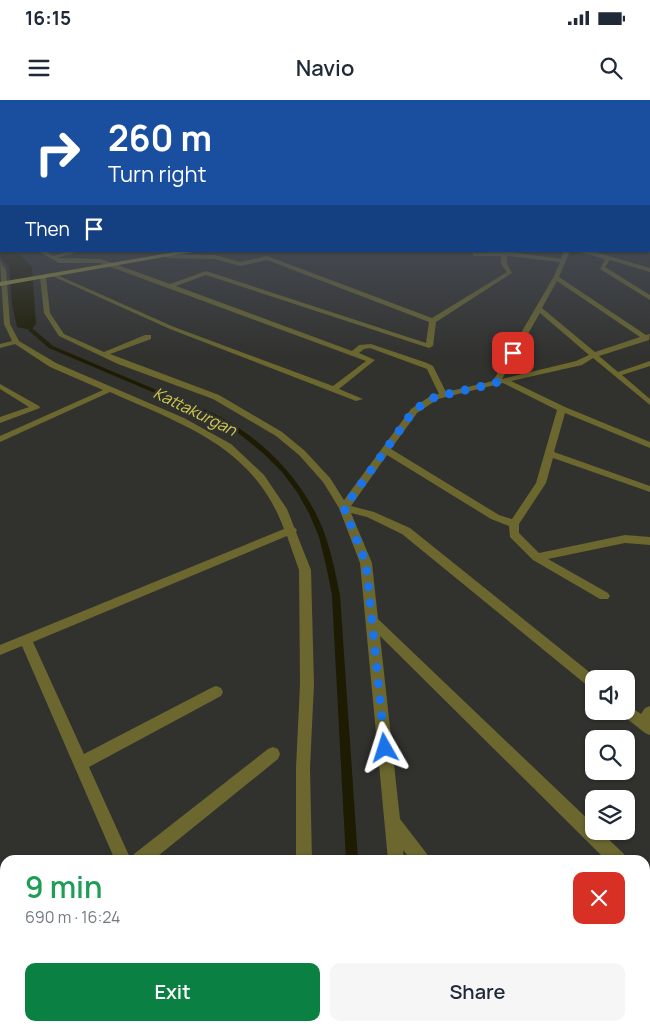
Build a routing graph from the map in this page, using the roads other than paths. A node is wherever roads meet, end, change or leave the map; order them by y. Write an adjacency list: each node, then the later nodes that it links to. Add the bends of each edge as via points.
1 (75, 271): 7 (main road)
2 (128, 271): 10 (street)
3 (302, 271): 13 (street)
4 (510, 271): 13 (street)
5 (559, 271): 8 (street)
6 (608, 271): 11 (street)
7 (44, 277): 9 (main road); 18 (street, via 47,313 61,335); 25 (street)
8 (556, 278): 12 (street); 15 (street)
9 (4, 283): 16 (street)
10 (169, 287): 13 (street, via 206,273 425,346 431,344); 17 (street)
11 (650, 298)
12 (538, 308): 19 (street); 22 (street)
13 (433, 321)
14 (148, 337): 18 (street)
15 (648, 337): 19 (street)
16 (5, 343): 24 (street)
17 (354, 352): 25 (street, via 371,362); 26 (street, via 371,346 424,365 430,368)
18 (104, 354): 36 (street, via 216,398 279,434 327,480)
19 (594, 354): 21 (street); 22 (street, via 579,362)
20 (650, 363): 21 (street)
21 (618, 374): 28 (street)
22 (500, 382): 26 (street); 29 (street)
23 (0, 386): 30 (street, via 36,408)
24 (109, 390): 31 (street); 38 (street, via 181,420 233,449 261,477)
25 (333, 390): 27 (street)
26 (444, 395): 33 (street, via 414,410)
27 (359, 399)
28 (650, 403)
29 (562, 409): 32 (street); 34 (street)
30 (0, 420)
31 (0, 439)
32 (650, 445)
33 (386, 450): 36 (street); 37 (street, via 495,517)
34 (550, 454): 35 (street); 37 (street, via 540,482)
35 (650, 489)
36 (344, 508): 42 (street, via 366,563); 45 (street, via 370,514 406,531)
37 (514, 524): 40 (street, via 514,534)
38 (292, 530): 43 (street); 54 (street, via 304,570 307,684)
39 (650, 541): 40 (street, via 624,539)
40 (537, 556): 41 (street)
41 (604, 596)
42 (372, 621): 51 (street); 57 (street)
43 (25, 640): 44 (street); 50 (street)
44 (0, 650)
45 (585, 676)
46 (216, 692): 50 (street)
47 (635, 714): 48 (street)
48 (648, 721)
49 (273, 754): 53 (street)
50 (80, 764): 52 (street)
51 (392, 821): 55 (street); 56 (street)
52 (121, 855)
53 (146, 855)
54 (304, 855)
55 (395, 855)
56 (417, 855)
57 (613, 855)

